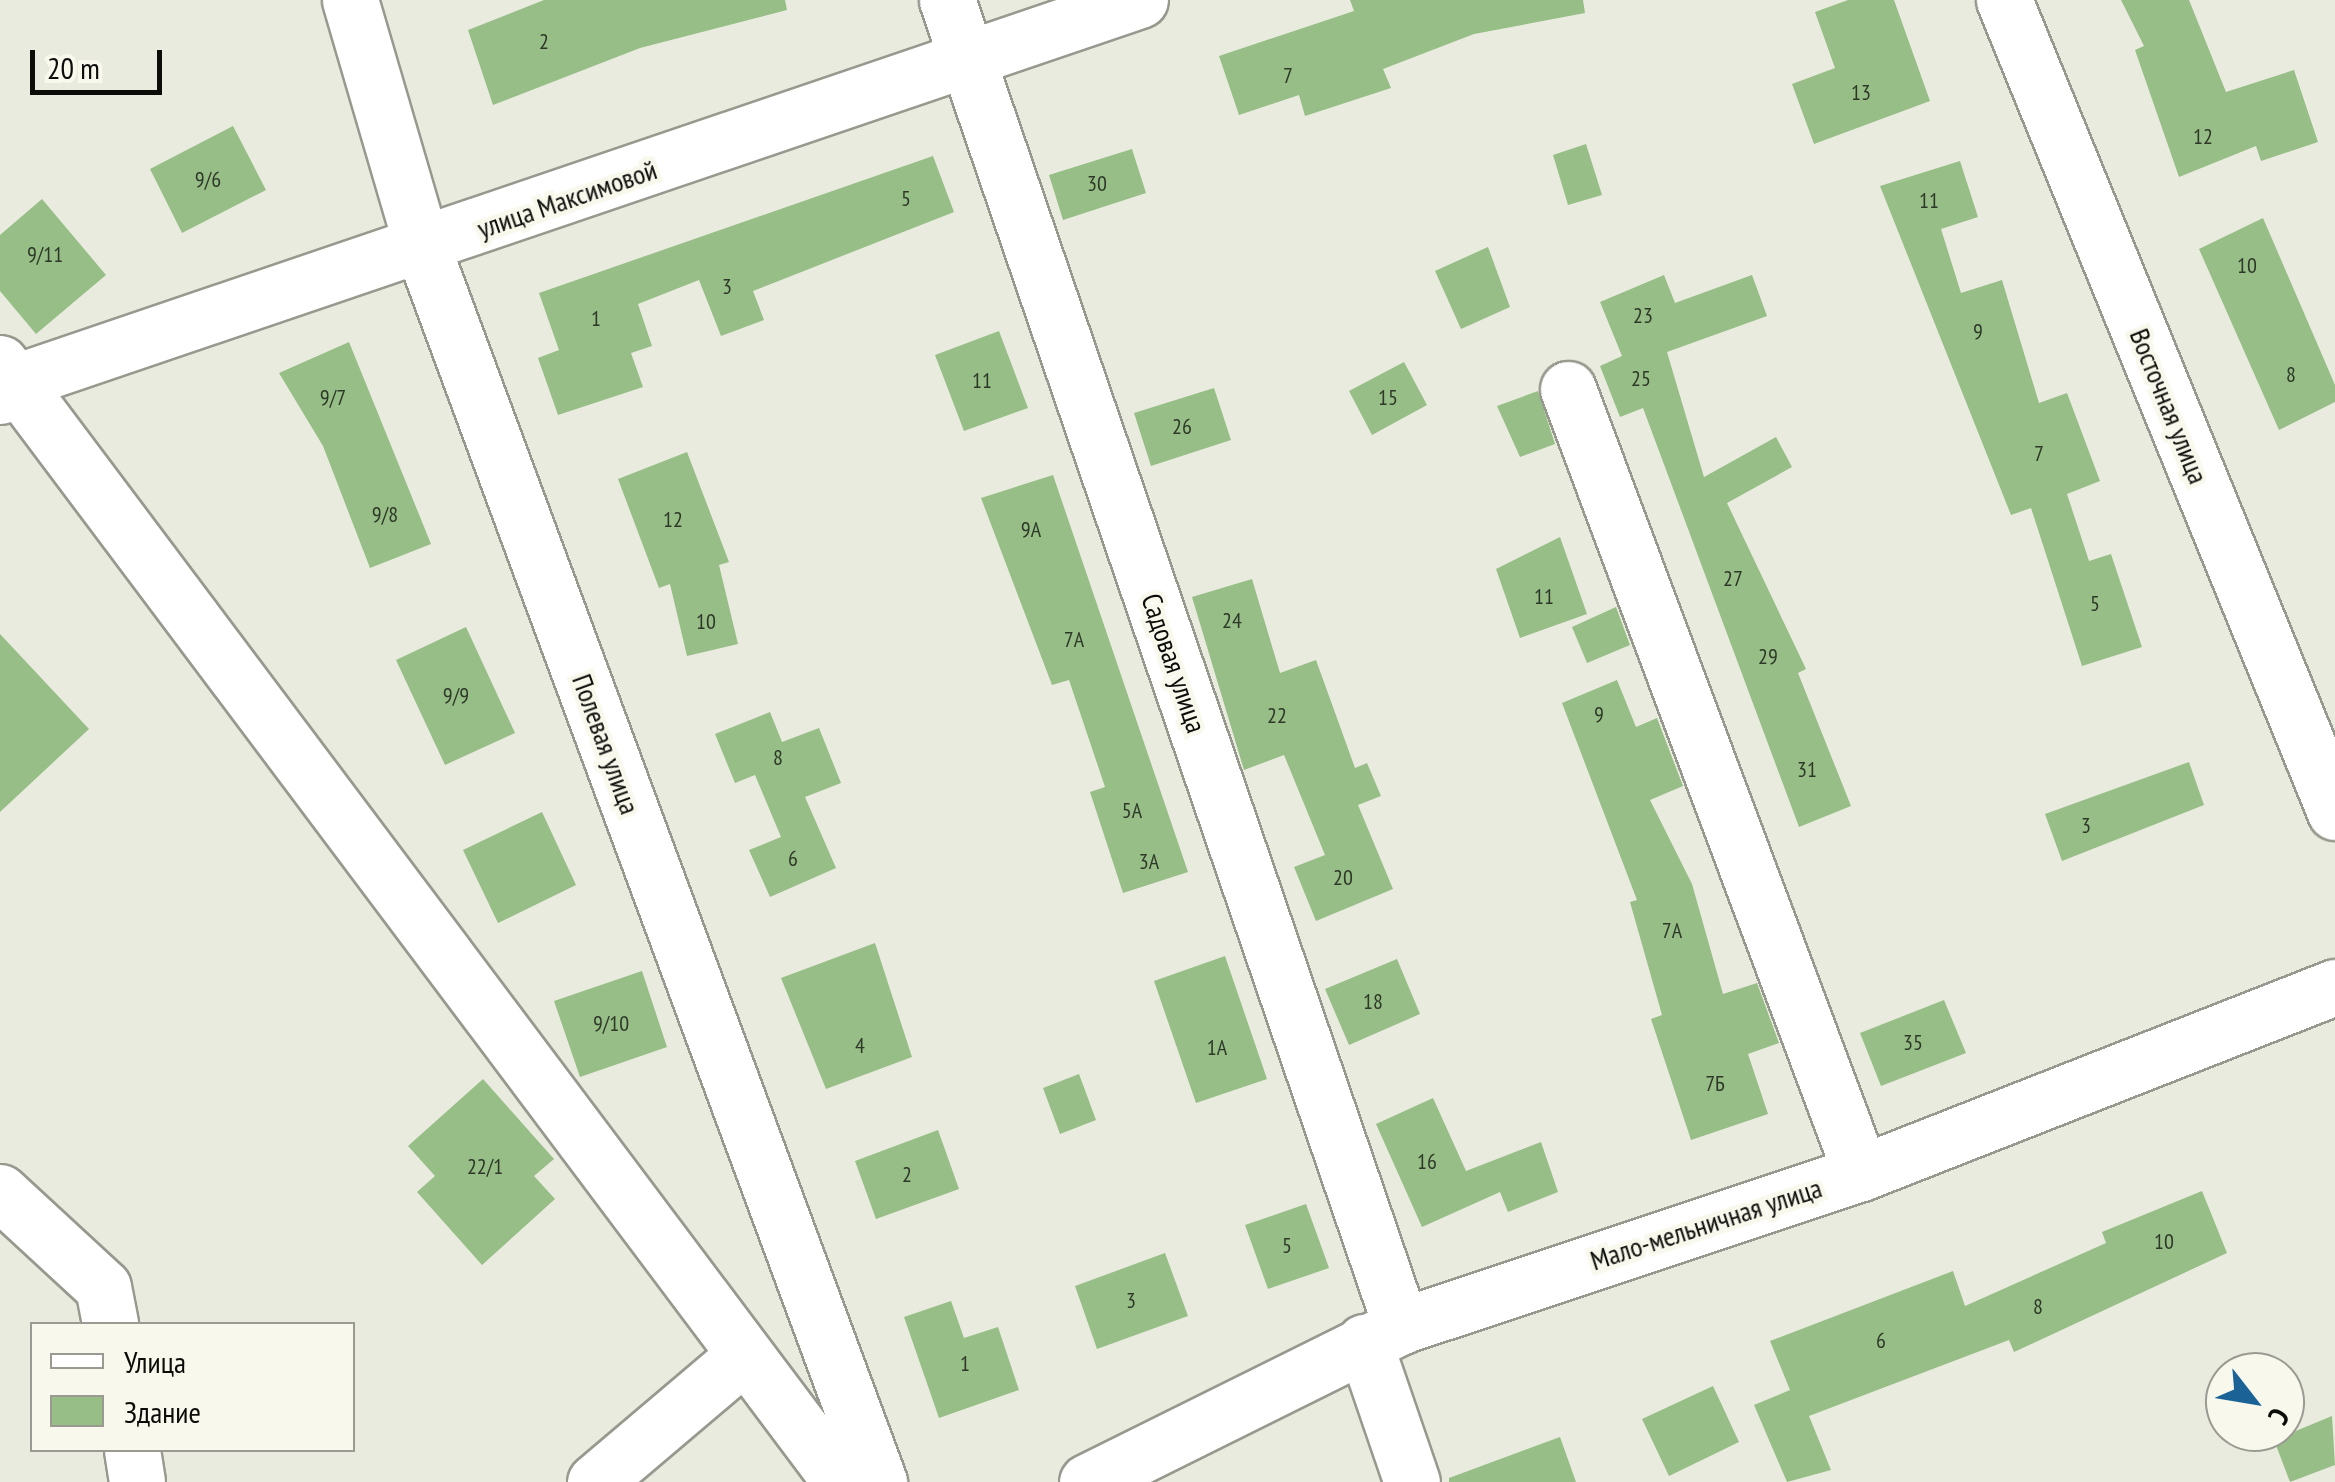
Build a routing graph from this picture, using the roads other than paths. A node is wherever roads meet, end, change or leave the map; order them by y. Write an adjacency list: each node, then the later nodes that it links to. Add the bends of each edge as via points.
1 (350, 0): 6 (street, Полевая улица)
2 (947, 0): 5 (street, Садовая улица)
3 (1140, 0): 5 (street, улица Максимовой)
4 (2004, 0): 9 (street, Восточная улица)
5 (968, 60): 6 (street, улица Максимовой); 14 (street, Садовая улица)
6 (423, 249): 7 (street, улица Максимовой); 20 (street, Полевая улица)
7 (5, 381): 15 (street)
8 (1568, 389): 11 (street)
9 (2335, 812)
10 (2335, 988): 11 (street, Мало-мельничная улица)
11 (1861, 1173): 14 (street, Мало-мельничная улица)
12 (0, 1192): 13 (street, via 104,1288)
13 (110, 1322)
14 (1382, 1334): 21 (street, Мало-мельничная улица); 22 (street, Садовая улица)
15 (740, 1358): 18 (street); 19 (street)
16 (132, 1452): 17 (street)
17 (137, 1482)
18 (595, 1482)
19 (841, 1482)
20 (879, 1482)
21 (1087, 1482)
22 (1412, 1482)

